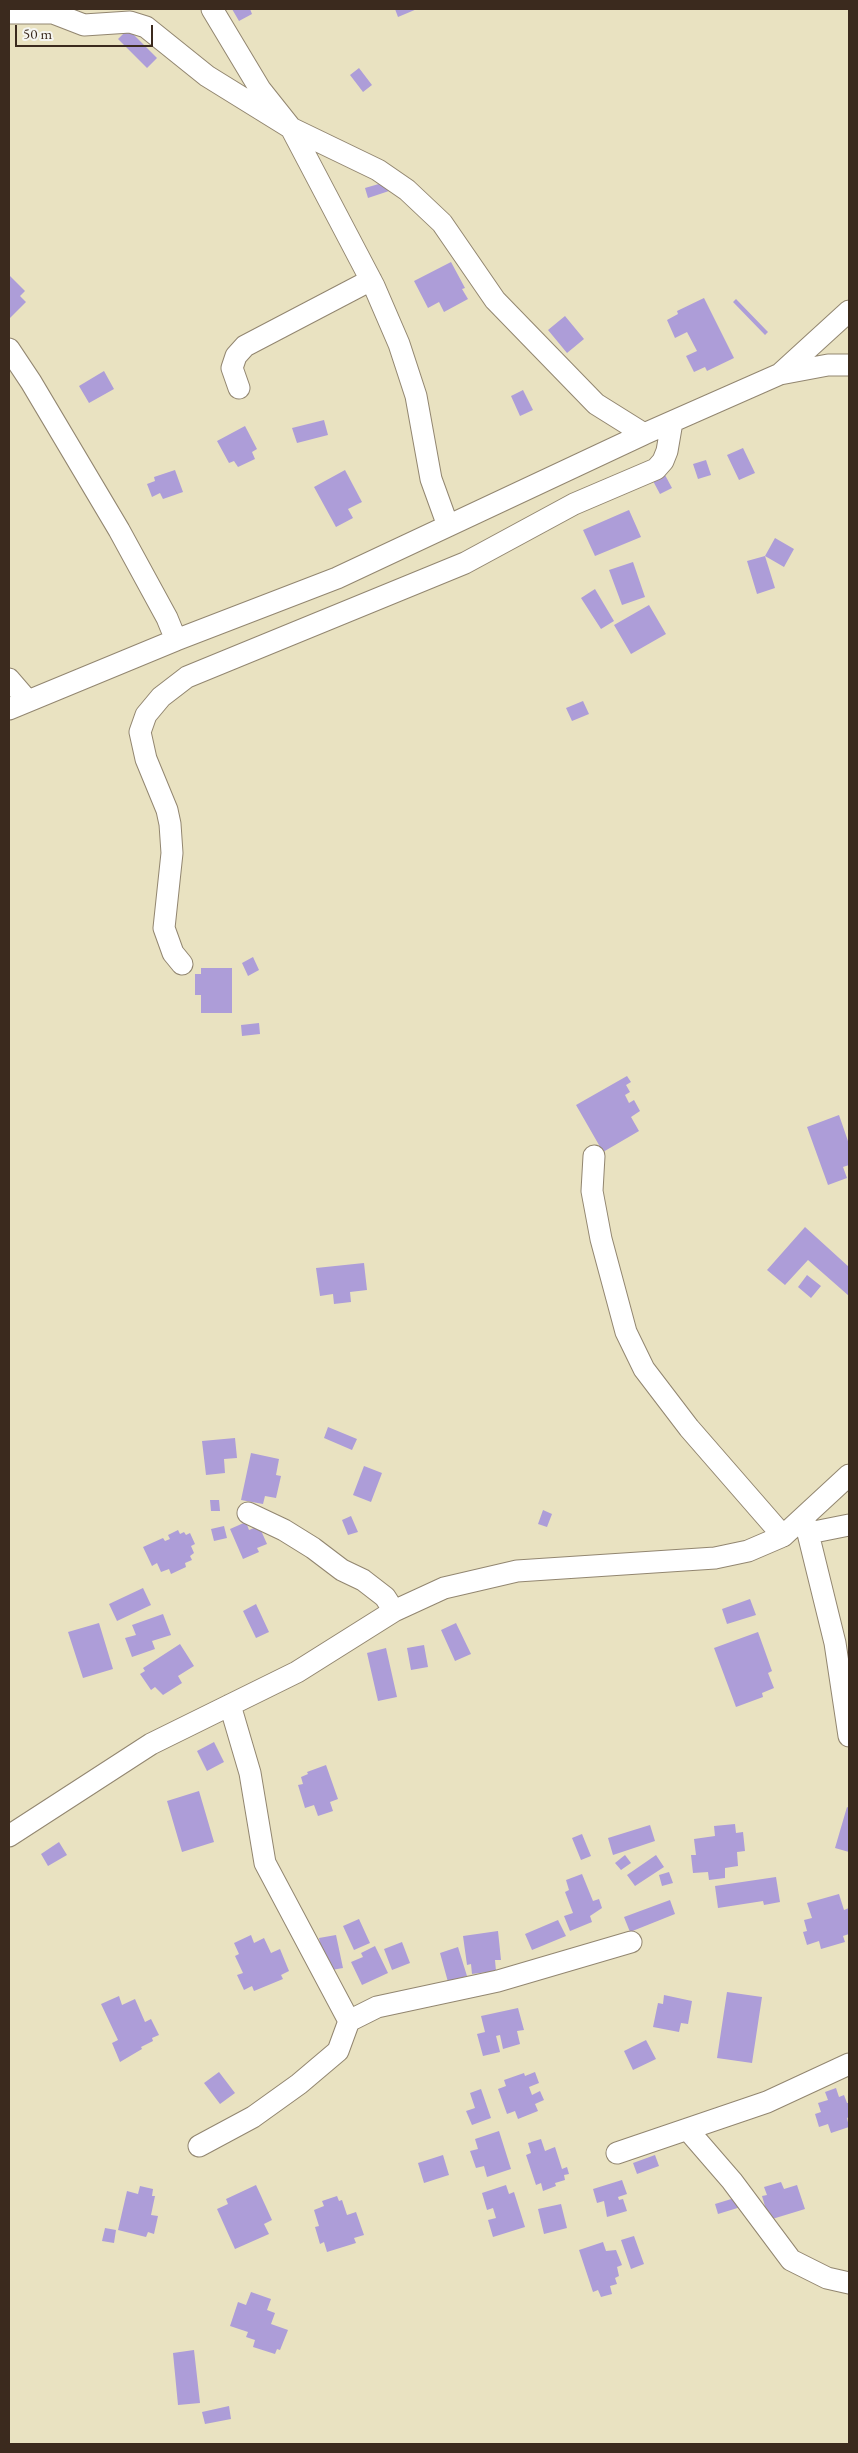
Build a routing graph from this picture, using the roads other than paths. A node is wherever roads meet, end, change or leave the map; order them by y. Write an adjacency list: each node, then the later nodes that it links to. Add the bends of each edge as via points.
1 (212, 9): 3 (street, via 260,89)
2 (9, 13): 3 (street, via 53,12 84,26 130,22 146,27 207,76)
3 (291, 128): 4 (street); 11 (street, via 378,170 407,190 442,223 495,300 515,322 596,404)
4 (370, 280): 9 (street, via 245,346 236,356 232,368); 12 (street, via 399,344 413,387 431,479)
5 (849, 311): 8 (street)
6 (9, 349): 13 (street, via 119,530)
7 (849, 365): 8 (street, via 828,365)
8 (780, 374): 10 (street)
9 (240, 388)
10 (672, 422): 11 (street); 16 (street, via 667,451 656,469 574,504 465,563 187,676 161,697 146,715 140,732 146,759 170,824 172,853 164,928 173,954)
11 (644, 434): 12 (street)
12 (448, 526): 13 (street, via 337,578)
13 (176, 640): 15 (street)
14 (9, 679): 15 (street)
15 (18, 705)
16 (182, 964)
17 (594, 1156): 22 (street, via 592,1190 601,1239 626,1332 644,1369 726,1472)
18 (849, 1475): 20 (street)
19 (248, 1513): 23 (street, via 284,1530 342,1570 363,1580 385,1598)
20 (806, 1525): 21 (street); 22 (street); 25 (street, via 836,1642)
21 (849, 1526)
22 (783, 1536): 23 (street, via 748,1551 715,1558 517,1571 444,1588)
23 (394, 1611): 24 (street, via 297,1672)
24 (230, 1705): 26 (street, via 151,1744); 28 (street, via 250,1773 265,1862)
25 (849, 1736)
26 (9, 1836)
27 (631, 1942): 28 (street, via 498,1981 377,2007)
28 (348, 2021): 31 (street, via 338,2051 306,2078 252,2117)
29 (849, 2064): 30 (street, via 767,2102)
30 (687, 2129): 32 (street); 33 (street, via 732,2181 791,2260 827,2278)
31 (198, 2146)
32 (617, 2153)
33 (849, 2283)

